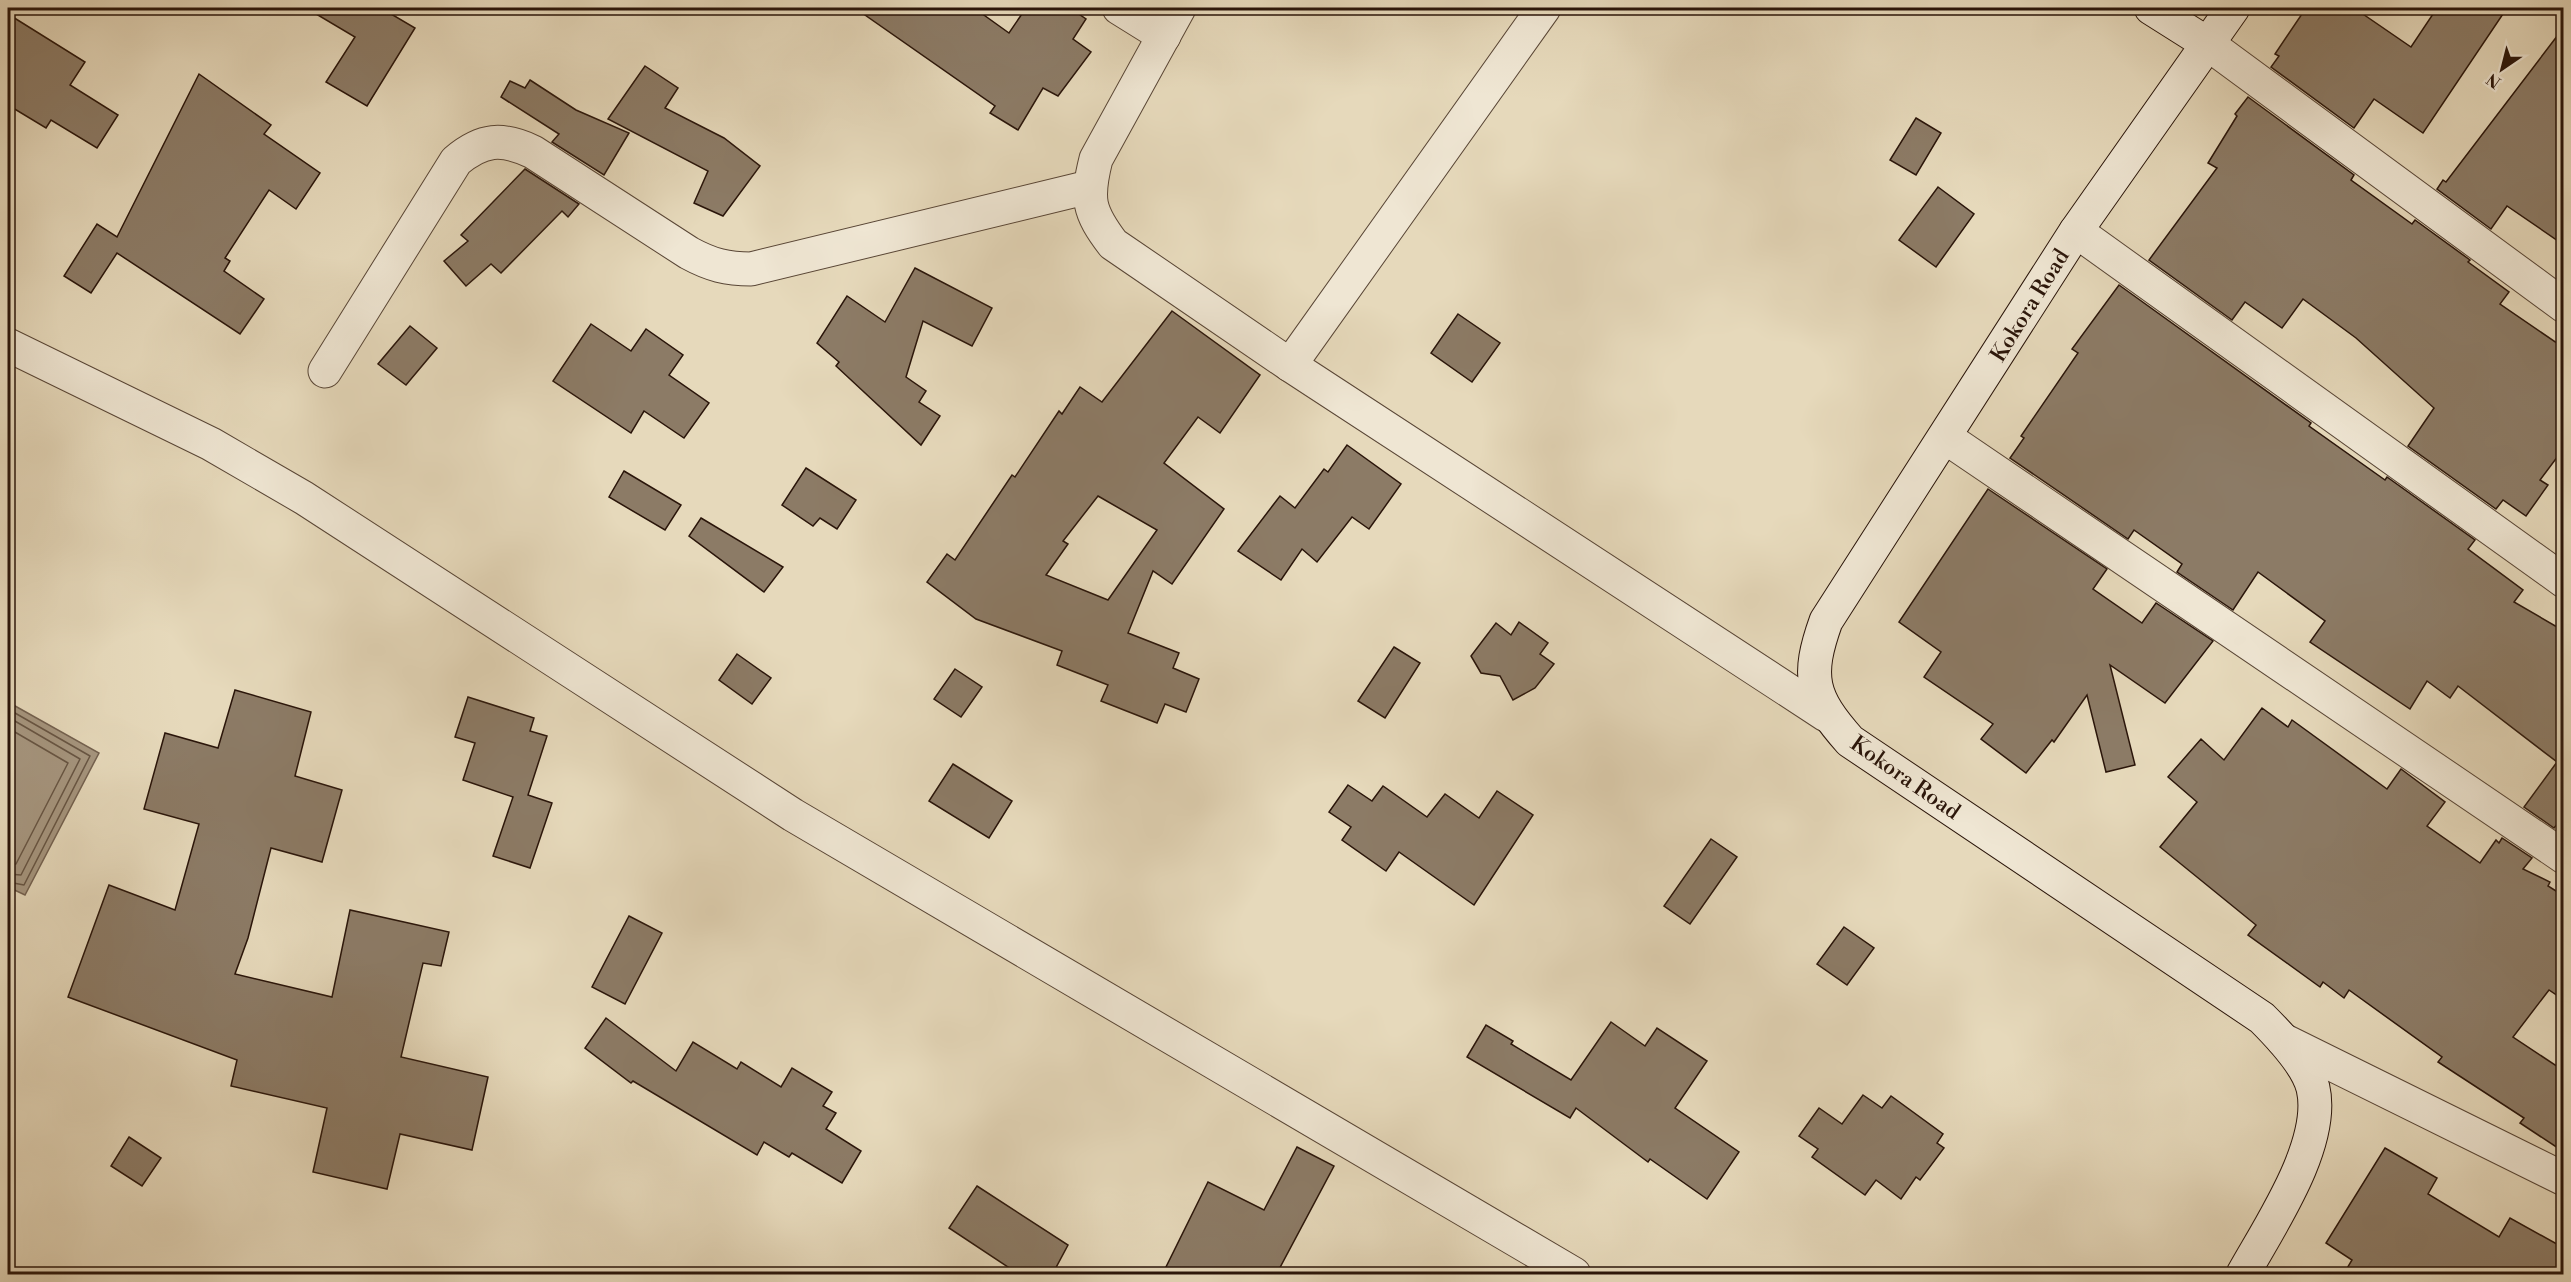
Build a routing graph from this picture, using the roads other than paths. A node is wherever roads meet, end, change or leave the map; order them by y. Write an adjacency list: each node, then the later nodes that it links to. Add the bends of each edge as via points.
1 (1119, 8): 6 (street)
2 (1179, 8): 6 (street)
3 (1544, 8): 12 (street)
4 (2151, 8): 7 (street)
5 (2233, 8): 7 (street, Kokora Road)
6 (1164, 36): 8 (street, via 1096,159)
7 (2208, 44): 9 (street, Kokora Road); 10 (street)
8 (1089, 187): 12 (street, via 1094,219 1113,243); 13 (street, via 762,266 729,269 689,253 533,152 514,143 486,143 471,148 456,161)
9 (2076, 231): 14 (street, Kokora Road); 15 (street)
10 (2564, 306)
11 (8, 345): 20 (street, via 211,444 304,498 793,815)
12 (1290, 365): 16 (street)
13 (325, 371)
14 (1945, 437): 16 (street, Kokora Road, via 1826,621 1812,677); 17 (street)
15 (2564, 581)
16 (1826, 715): 18 (street, Kokora Road, via 1850,741 2262,1018)
17 (2564, 857)
18 (2283, 1040): 19 (street); 21 (street, Kokora Road, via 2313,1088 2313,1125 2294,1183)
19 (2564, 1179)
20 (1574, 1275)
21 (2243, 1275)

